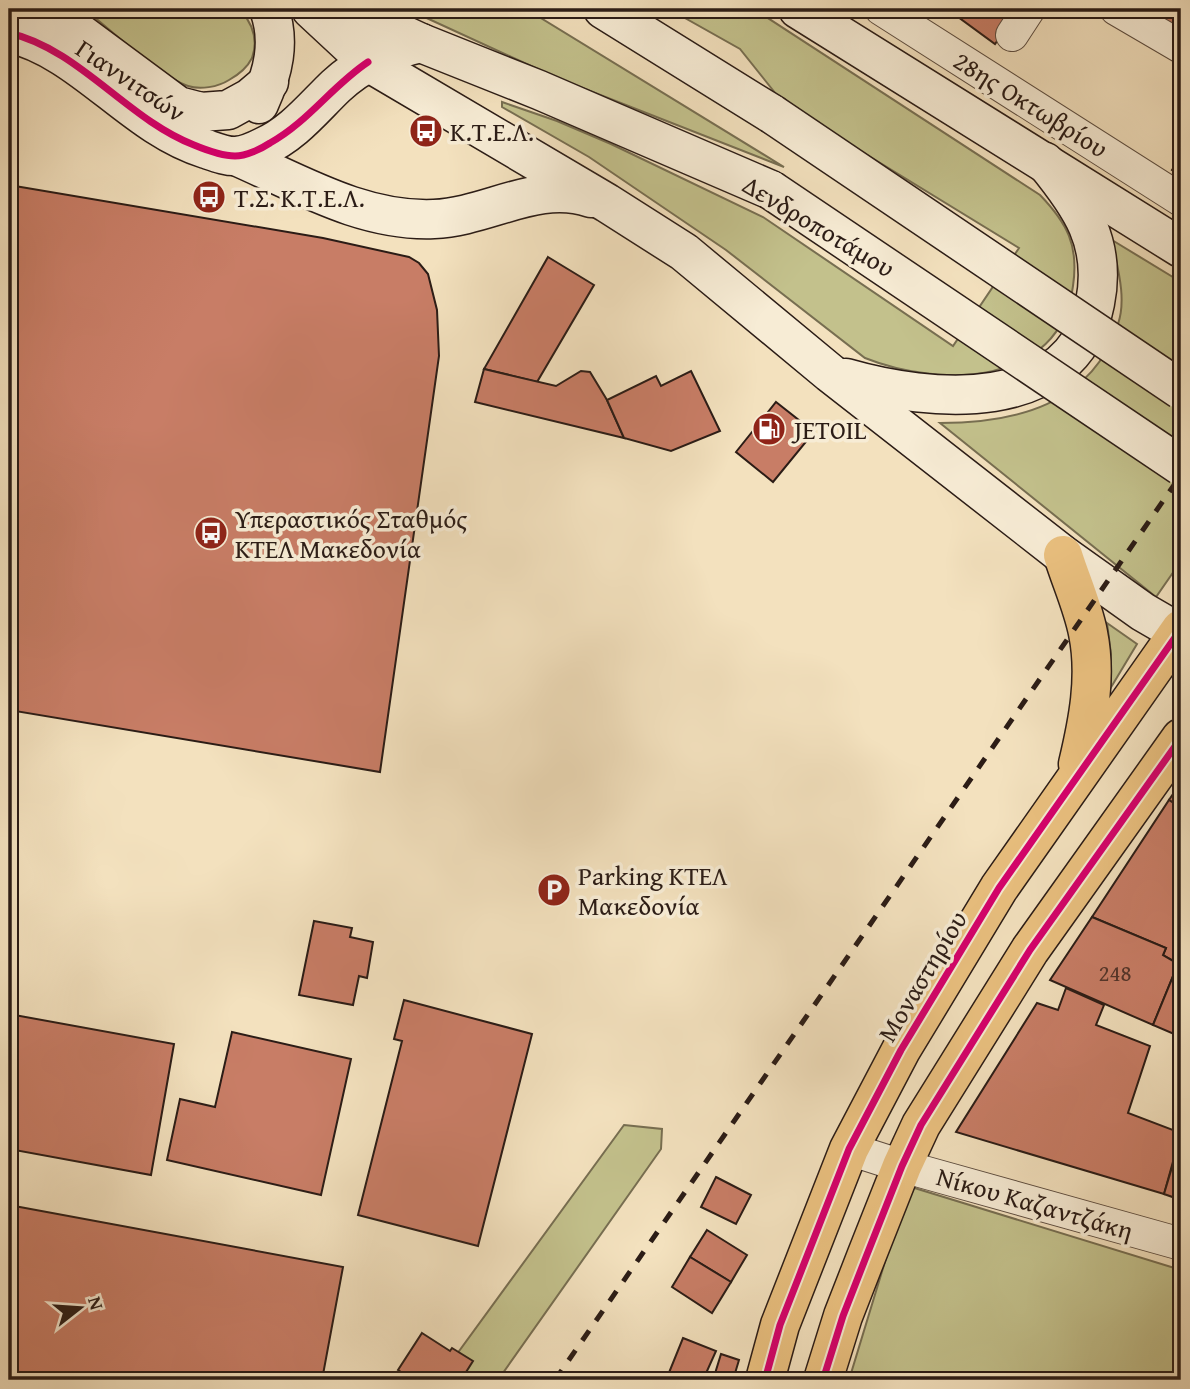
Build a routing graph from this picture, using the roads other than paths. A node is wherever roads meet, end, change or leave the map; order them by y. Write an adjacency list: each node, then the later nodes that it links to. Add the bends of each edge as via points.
1 (36, 9): 15 (main road, Γιαννιτσών, via 66,23 178,106 201,112 228,110)
2 (269, 9): 15 (main road, via 276,40)
3 (311, 9): 14 (main road)
4 (348, 9): 12 (main road, Δενδροποτάμου)
5 (603, 9): 22 (main road, bridge, via 772,114)
6 (798, 9): 17 (main road)
7 (881, 9): 18 (street, 28ης Οκτωβρίου)
8 (1029, 9): 11 (street)
9 (1115, 9): 13 (street)
10 (9, 33): 16 (main road, Γιαννιτσών, via 57,54 167,133)
11 (1012, 35)
12 (421, 43): 14 (main road); 23 (main road, Δενδροποτάμου, bridge, via 771,190)
13 (1181, 47)
14 (368, 62): 16 (main road, via 277,139); 19 (main road)
15 (269, 82): 16 (main road)
16 (236, 156): 19 (main road, Γιαννιτσών, via 351,208 397,218 451,218 555,192)
17 (1045, 162): 20 (main road); 21 (main road, via 1085,216 1097,257 1094,311 1066,360 1031,382 984,394 897,390)
18 (1181, 200)
19 (607, 203): 21 (main road, via 684,252)
20 (1181, 248)
21 (830, 373): 24 (main road)
22 (1181, 390)
23 (1181, 466)
24 (1063, 555): 25 (main road, via 1143,612); 27 (main road, via 1084,617 1091,656 1088,713)
25 (1180, 632): 27 (main road, Μοναστηρίου)
26 (1181, 738): 29 (main road, via 1030,950 945,1083)
27 (1074, 779): 28 (main road, Μοναστηρίου, via 945,976)
28 (849, 1149): 29 (street, Νίκου Καζαντζάκη); 31 (main road, Μοναστηρίου, via 780,1325)
29 (902, 1166): 30 (street, Νίκου Καζαντζάκη); 32 (main road)
30 (1181, 1244)
31 (765, 1380)
32 (823, 1380)

